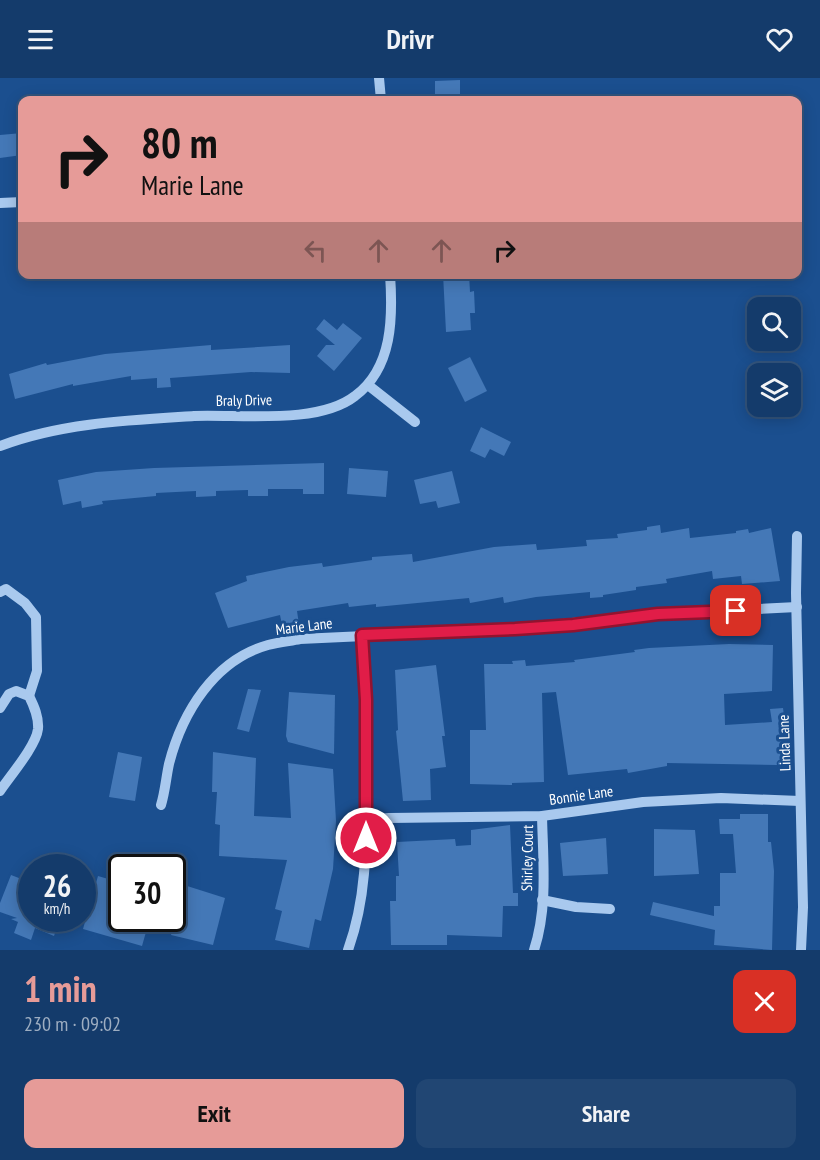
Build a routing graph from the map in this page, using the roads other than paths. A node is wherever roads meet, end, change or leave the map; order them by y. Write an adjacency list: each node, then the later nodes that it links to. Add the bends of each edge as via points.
1 (380, 78): 2 (street)
2 (381, 96)
3 (18, 202): 4 (street)
4 (0, 203)
5 (390, 279): 6 (street, Braly Drive, via 390,332 379,369)
6 (368, 385): 7 (street); 8 (street, Braly Drive, via 354,398 319,411 106,423 41,433)
7 (415, 422)
8 (0, 446)
9 (797, 536): 11 (street, Linda Lane)
10 (0, 592): 13 (street, via 6,589 36,617 37,671)
11 (797, 607): 12 (street, Marie Lane, via 658,614 515,629); 16 (street, Linda Lane)
12 (362, 635): 17 (street, Marie Lane, via 300,639 267,646 250,652 222,671 200,695 183,724); 19 (street)
13 (29, 696): 14 (street, via 16,691 9,694); 15 (street, via 36,710 38,729)
14 (0, 708)
15 (0, 791)
16 (800, 801): 18 (street, Bonnie Lane, via 752,798 643,802); 24 (street, Linda Lane)
17 (161, 805)
18 (543, 816): 19 (street, Bonnie Lane); 20 (street, Shirley Court)
19 (366, 820): 22 (street, via 366,874)
20 (542, 900): 21 (street, Shirley Court); 23 (street, Shirley Court)
21 (610, 909)
22 (348, 950)
23 (534, 950)
24 (801, 950)

